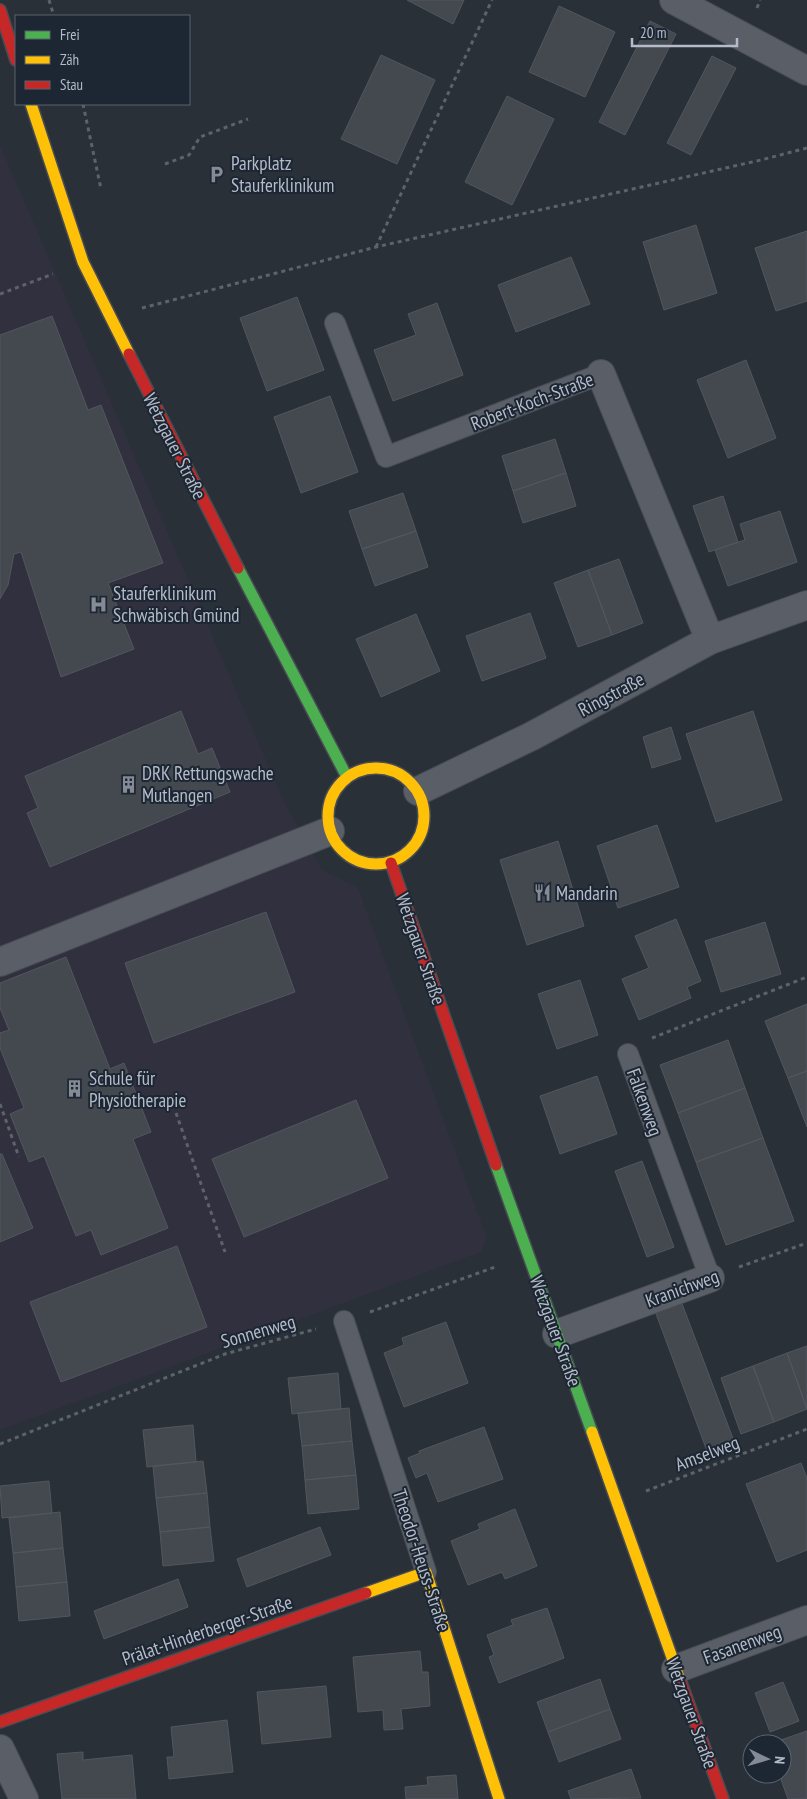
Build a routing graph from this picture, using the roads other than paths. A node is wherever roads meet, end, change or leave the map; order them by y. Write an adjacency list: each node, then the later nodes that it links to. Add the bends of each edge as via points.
1 (674, 0): 4 (street)
2 (0, 10): 3 (street)
3 (15, 57)
4 (807, 71)
5 (31, 105): 10 (street, Wetzgauer Straße, via 84,262 206,508)
6 (335, 323): 7 (lane, Robert-Koch-Straße, via 386,457)
7 (601, 374): 9 (street, Robert-Koch-Straße)
8 (807, 605): 9 (street, Ringstraße)
9 (710, 640): 11 (street, Ringstraße, via 532,736)
10 (347, 777): 11 (street, via 361,770 393,770); 12 (street, via 336,788 330,801)
11 (418, 791): 13 (street, via 425,819 422,833 415,846)
12 (330, 830): 13 (street, via 336,844 361,863); 14 (street)
13 (391, 863): 18 (street, Wetzgauer Straße)
14 (0, 962)
15 (628, 1054): 16 (lane, Falkenweg)
16 (710, 1278): 18 (street, Kranichweg)
17 (344, 1321): 19 (lane, Theodor-Heuss-Straße)
18 (557, 1334): 21 (street, Wetzgauer Straße)
19 (426, 1572): 22 (street, Prälat-Hinderberger-Straße); 25 (street, Theodor-Heuss-Straße)
20 (807, 1620): 21 (street, Fasanenweg)
21 (676, 1669): 26 (street, Wetzgauer Straße)
22 (0, 1722)
23 (0, 1749): 24 (street)
24 (24, 1799)
25 (499, 1799)
26 (723, 1799)

